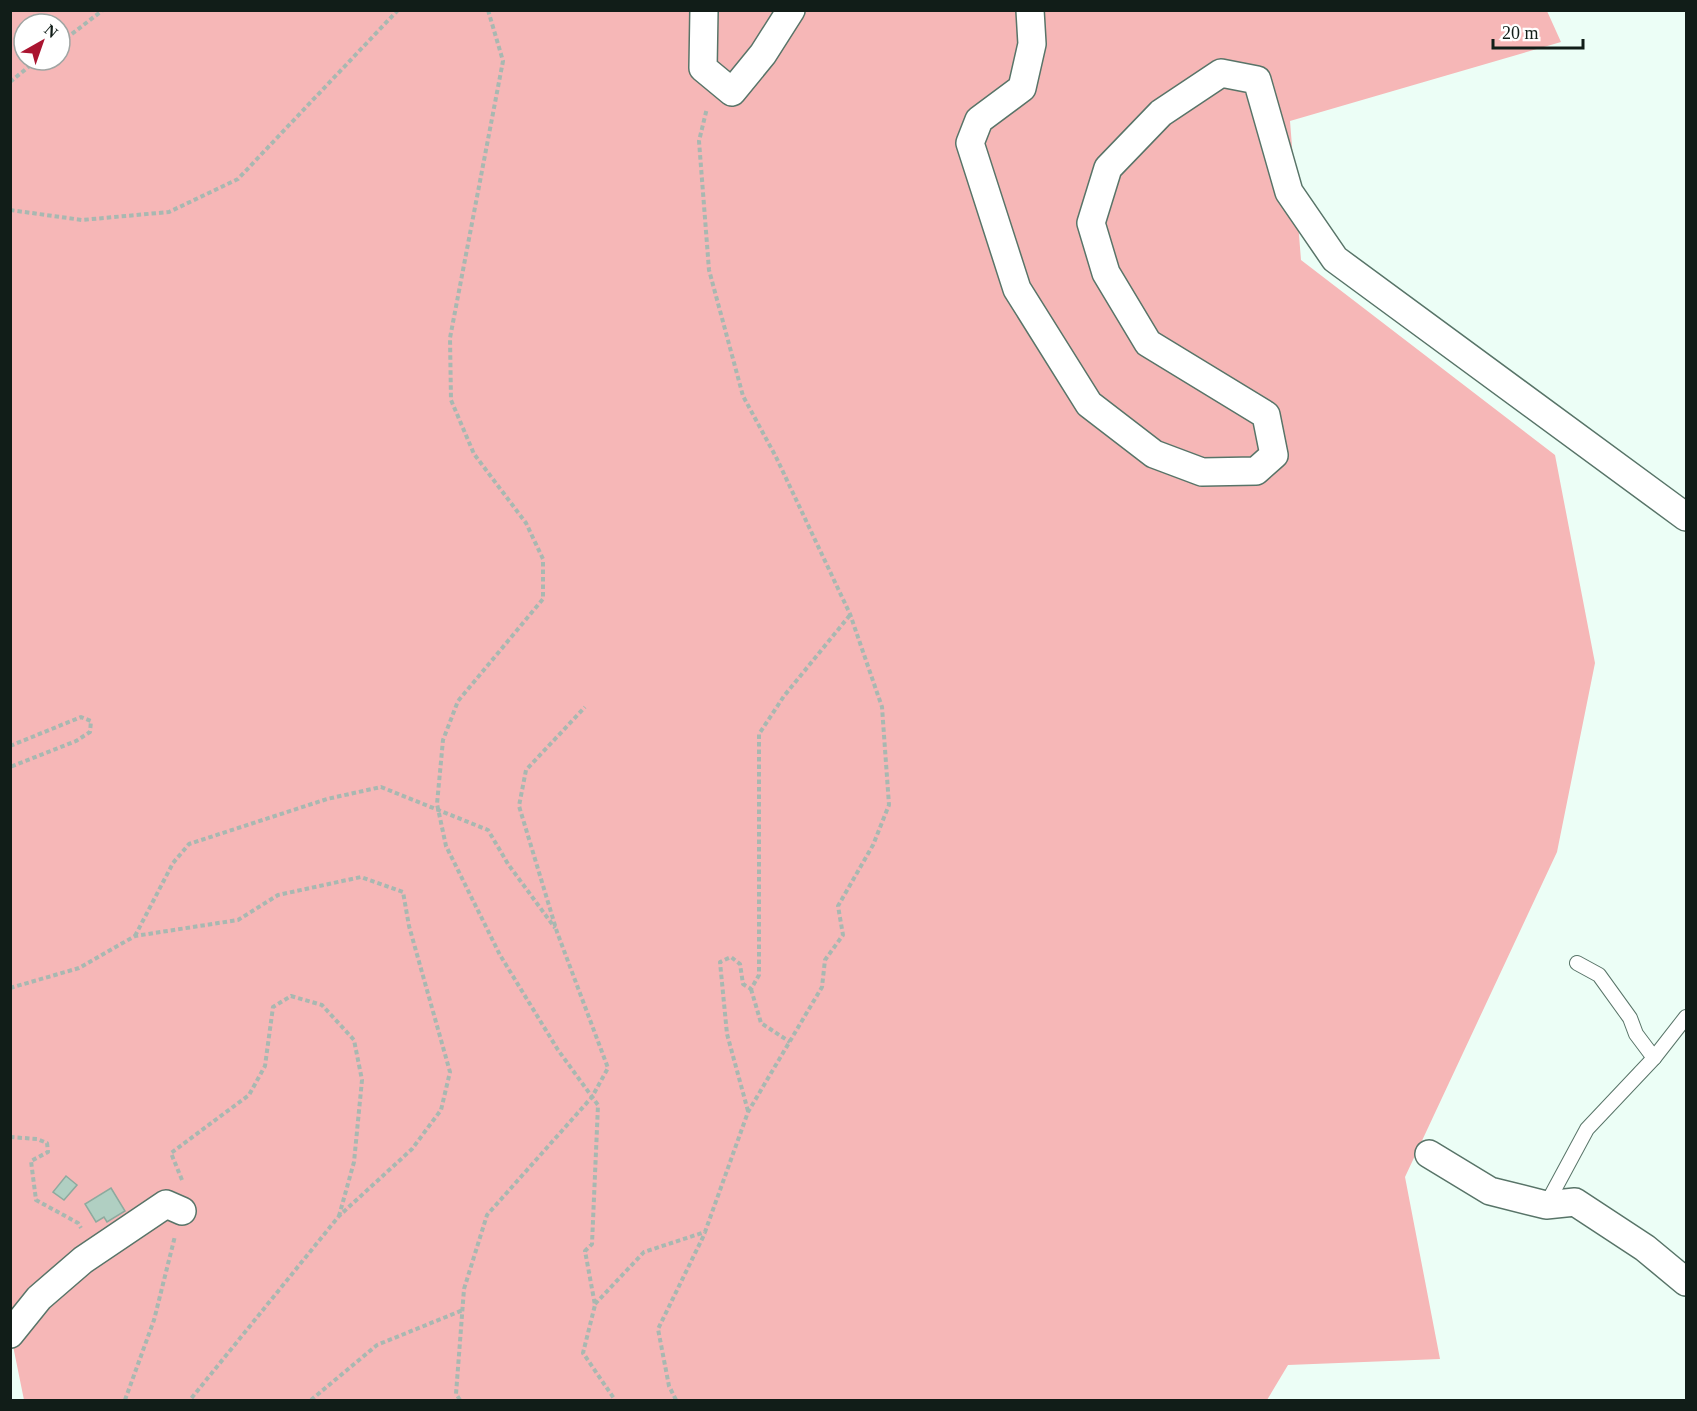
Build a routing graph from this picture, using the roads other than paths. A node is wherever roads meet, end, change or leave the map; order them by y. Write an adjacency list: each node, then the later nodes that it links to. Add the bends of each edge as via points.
1 (704, 10): 2 (street, via 703,68 732,92 764,54)
2 (791, 10)
3 (1030, 10): 4 (street, via 1032,44 1022,88 979,120 970,142 1017,289 1089,404 1154,454 1202,472 1256,471 1274,455 1266,415 1148,343 1107,273 1091,223 1107,168 1161,113 1221,73 1257,80 1288,192 1335,259)
4 (1686, 517)
5 (1577, 963): 7 (lane, via 1599,975)
6 (1686, 1017): 7 (lane)
7 (1654, 1058): 9 (lane, via 1587,1129)
8 (1429, 1154): 9 (street, via 1490,1191)
9 (1546, 1204): 11 (street, via 1575,1202 1645,1248)
10 (182, 1211): 12 (street, via 166,1204 94,1252 39,1298)
11 (1686, 1282)
12 (10, 1334)

